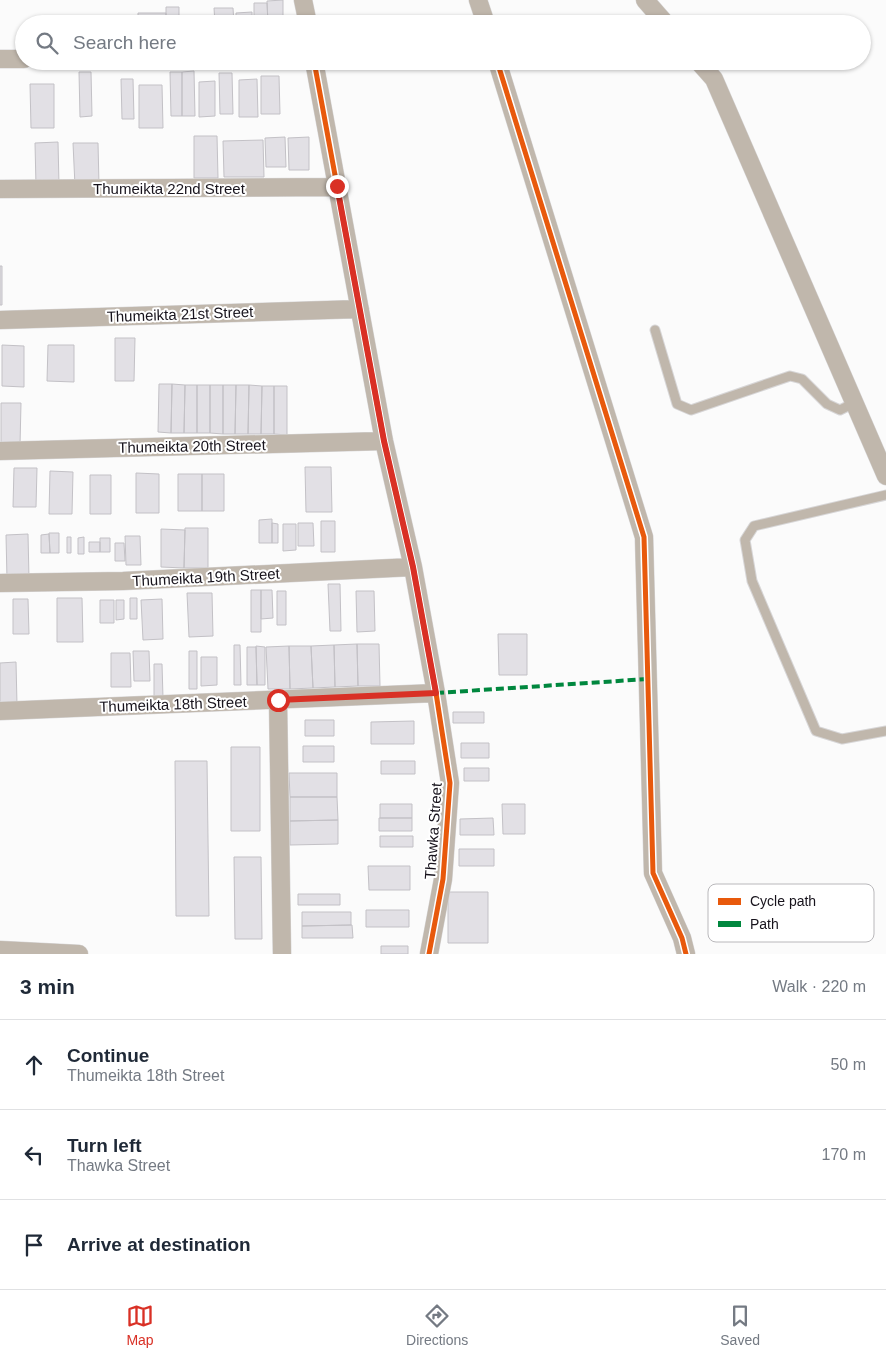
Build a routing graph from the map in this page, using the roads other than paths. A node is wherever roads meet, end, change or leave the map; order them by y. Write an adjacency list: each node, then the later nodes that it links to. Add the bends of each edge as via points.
1 (303, 0): 4 (street)
2 (478, 0): 5 (street)
3 (645, 0): 6 (street)
4 (306, 15)
5 (483, 15)
6 (658, 15)
7 (15, 58): 8 (street)
8 (0, 59)
9 (316, 70): 12 (street, Thawka Street)
10 (500, 70): 32 (street, via 644,537 653,872)
11 (706, 70): 17 (street, via 714,79)
12 (337, 186): 13 (street, Thumeikta 22nd Street); 14 (street, Thawka Street)
13 (0, 189)
14 (360, 309): 15 (street, Thumeikta 21st Street); 18 (street, Thawka Street)
15 (0, 320)
16 (655, 330): 17 (lane, via 677,404 691,410 790,376 802,379 827,404 840,410)
17 (854, 403): 20 (street)
18 (384, 441): 19 (street, Thumeikta 20th Street); 22 (street, Thawka Street)
19 (0, 451)
20 (886, 476)
21 (886, 495): 27 (lane, via 754,526 745,540 752,581 816,731 842,739)
22 (413, 567): 23 (street, Thumeikta 19th Street, via 123,581); 24 (street, Thawka Street)
23 (0, 583)
24 (436, 693): 25 (street, Thumeikta 18th Street); 31 (street, Thawka Street, via 450,783 443,879)
25 (278, 700): 26 (street, Thumeikta 18th Street); 30 (street)
26 (0, 712)
27 (886, 731)
28 (0, 950): 29 (street)
29 (79, 954)
30 (282, 954)
31 (429, 954)
32 (686, 954)

